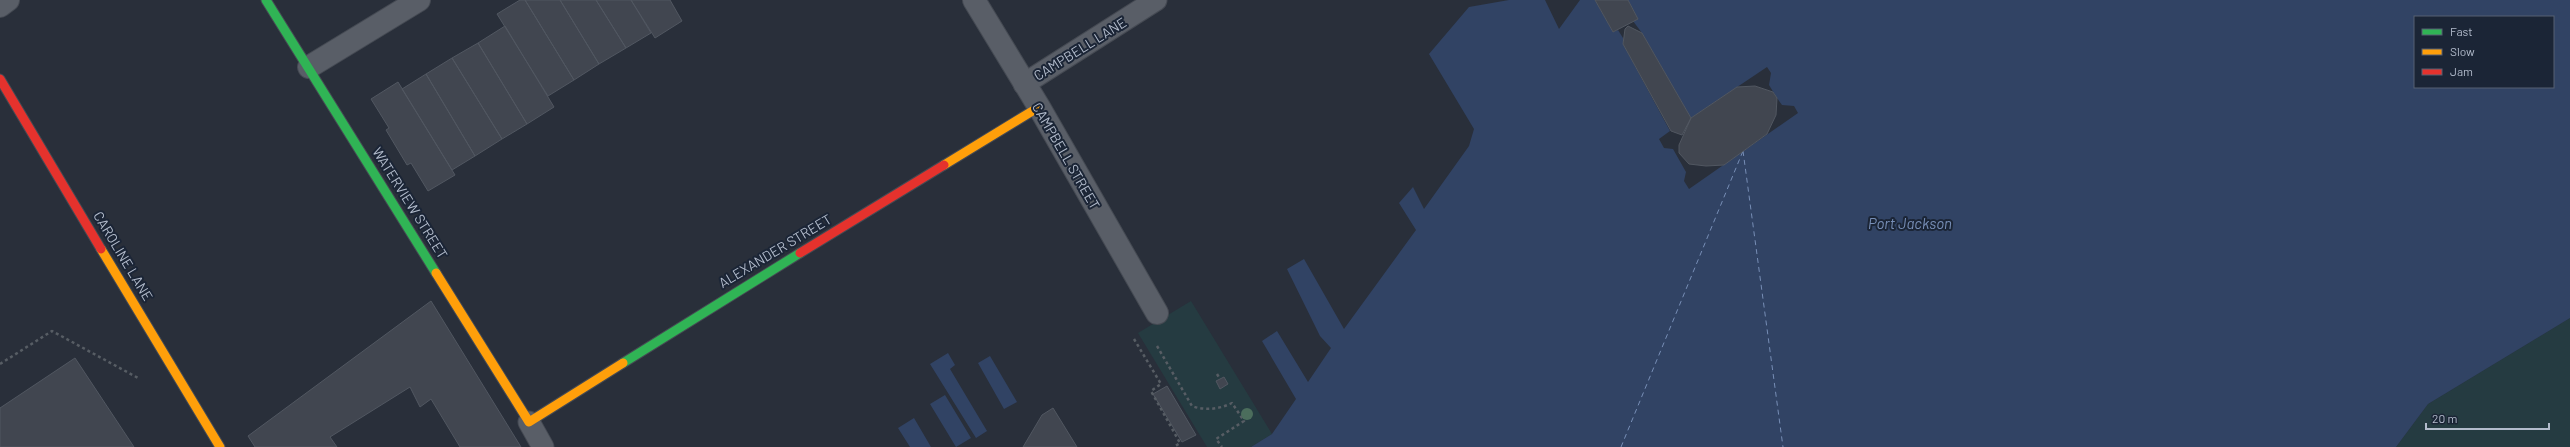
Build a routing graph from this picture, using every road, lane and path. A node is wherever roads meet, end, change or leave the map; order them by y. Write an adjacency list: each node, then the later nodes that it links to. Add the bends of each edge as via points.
1 (8, 0): 6 (street)
2 (266, 0): 7 (street, WATERVIEW STREET)
3 (419, 0): 7 (street)
4 (974, 0): 9 (street, CAMPBELL STREET)
5 (1156, 0): 9 (lane, CAMPBELL LANE)
6 (0, 6)
7 (309, 68): 17 (street, WATERVIEW STREET)
8 (0, 79): 16 (street, CAROLINE LANE)
9 (1024, 84): 10 (street, CAMPBELL STREET)
10 (1039, 107): 11 (street, CAMPBELL STREET); 17 (street, ALEXANDER STREET, via 724,299)
11 (1157, 313): 21 (path, via 1167,333 1157,341 1157,348 1188,400 1198,408 1224,407 1232,403 1244,421 1216,439)
12 (1134, 339): 20 (path, via 1161,384 1151,391 1180,443)
13 (0, 364): 16 (path, via 52,331 164,392)
14 (1217, 374): 15 (path)
15 (1220, 379)
16 (182, 382): 18 (street, CAROLINE LANE)
17 (529, 422): 19 (lane)
18 (220, 447)
19 (543, 447)
20 (1174, 447)
21 (1222, 447)

